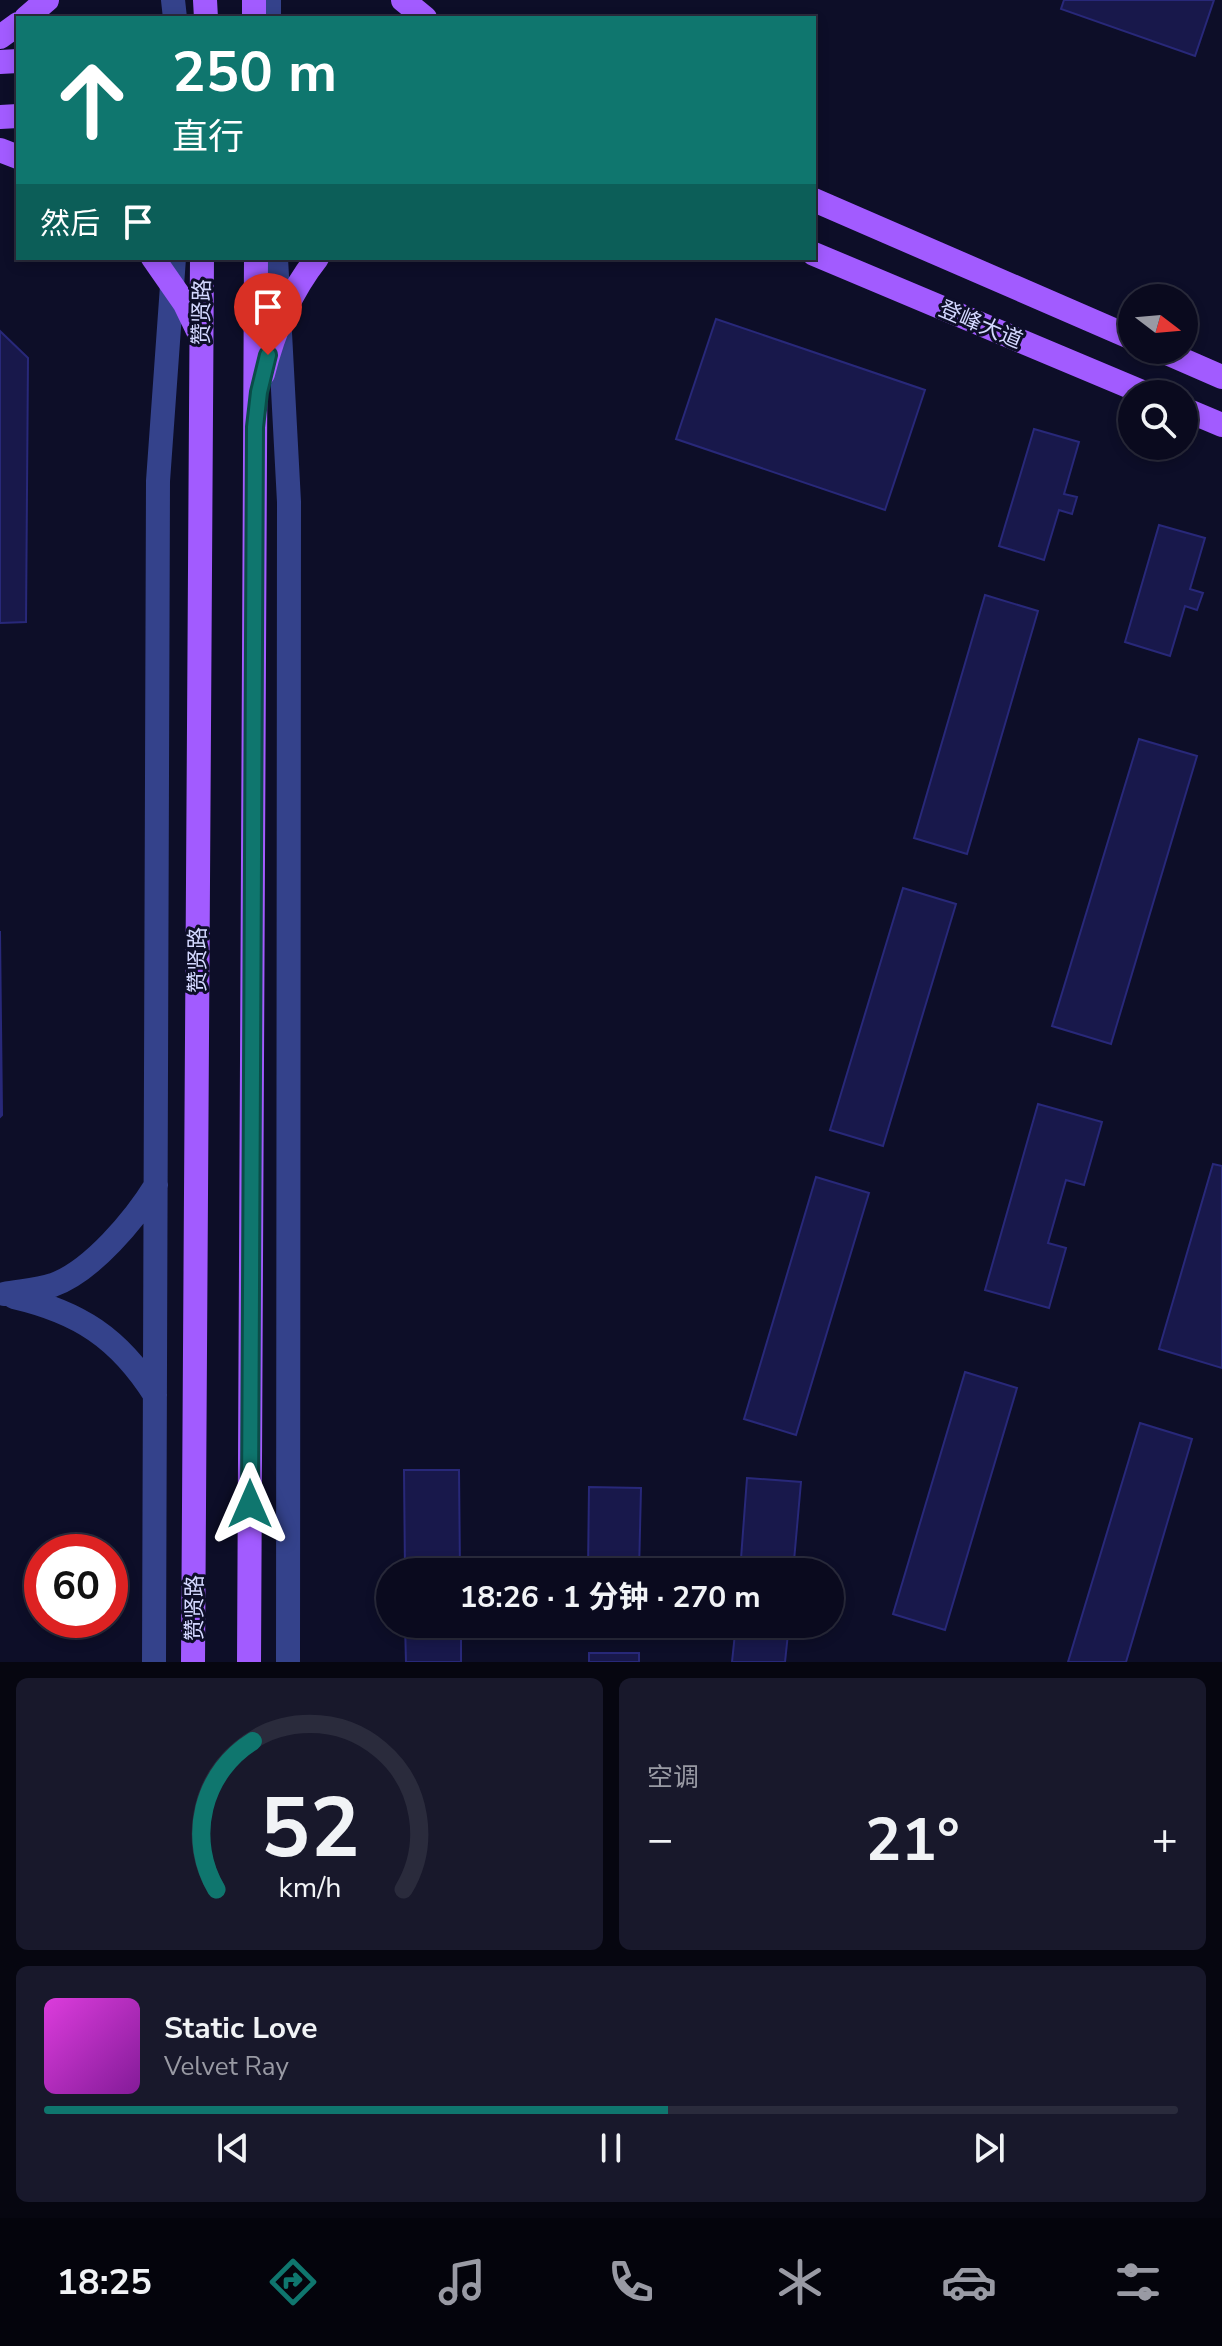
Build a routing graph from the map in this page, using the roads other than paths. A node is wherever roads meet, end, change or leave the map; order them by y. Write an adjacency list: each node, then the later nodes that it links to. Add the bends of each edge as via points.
1 (47, 0): 3 (main road)
2 (403, 0): 4 (main road)
3 (28, 16)
4 (423, 16)
5 (816, 201): 15 (main road)
6 (816, 255): 19 (main road, 登峰大道)
7 (155, 260): 13 (main road)
8 (174, 260): 13 (street)
9 (202, 260): 16 (main road, 赞贤路)
10 (256, 260): 22 (main road)
11 (276, 260): 14 (street)
12 (316, 260): 14 (main road)
13 (173, 284): 16 (main road); 23 (street, via 158,481)
14 (278, 327): 22 (main road); 29 (street, via 289,502)
15 (1118, 332)
16 (201, 336): 27 (main road, 赞贤路)
17 (1192, 364): 18 (main road)
18 (1222, 377)
19 (1118, 382)
20 (1198, 415): 21 (main road)
21 (1222, 425)
22 (255, 427): 28 (main road)
23 (156, 1185): 24 (street, via 124,1229 84,1266 55,1284); 25 (street)
24 (2, 1294): 25 (street, via 62,1310 90,1326 123,1352)
25 (155, 1395): 26 (street)
26 (154, 1662)
27 (193, 1662)
28 (249, 1662)
29 (288, 1662)

